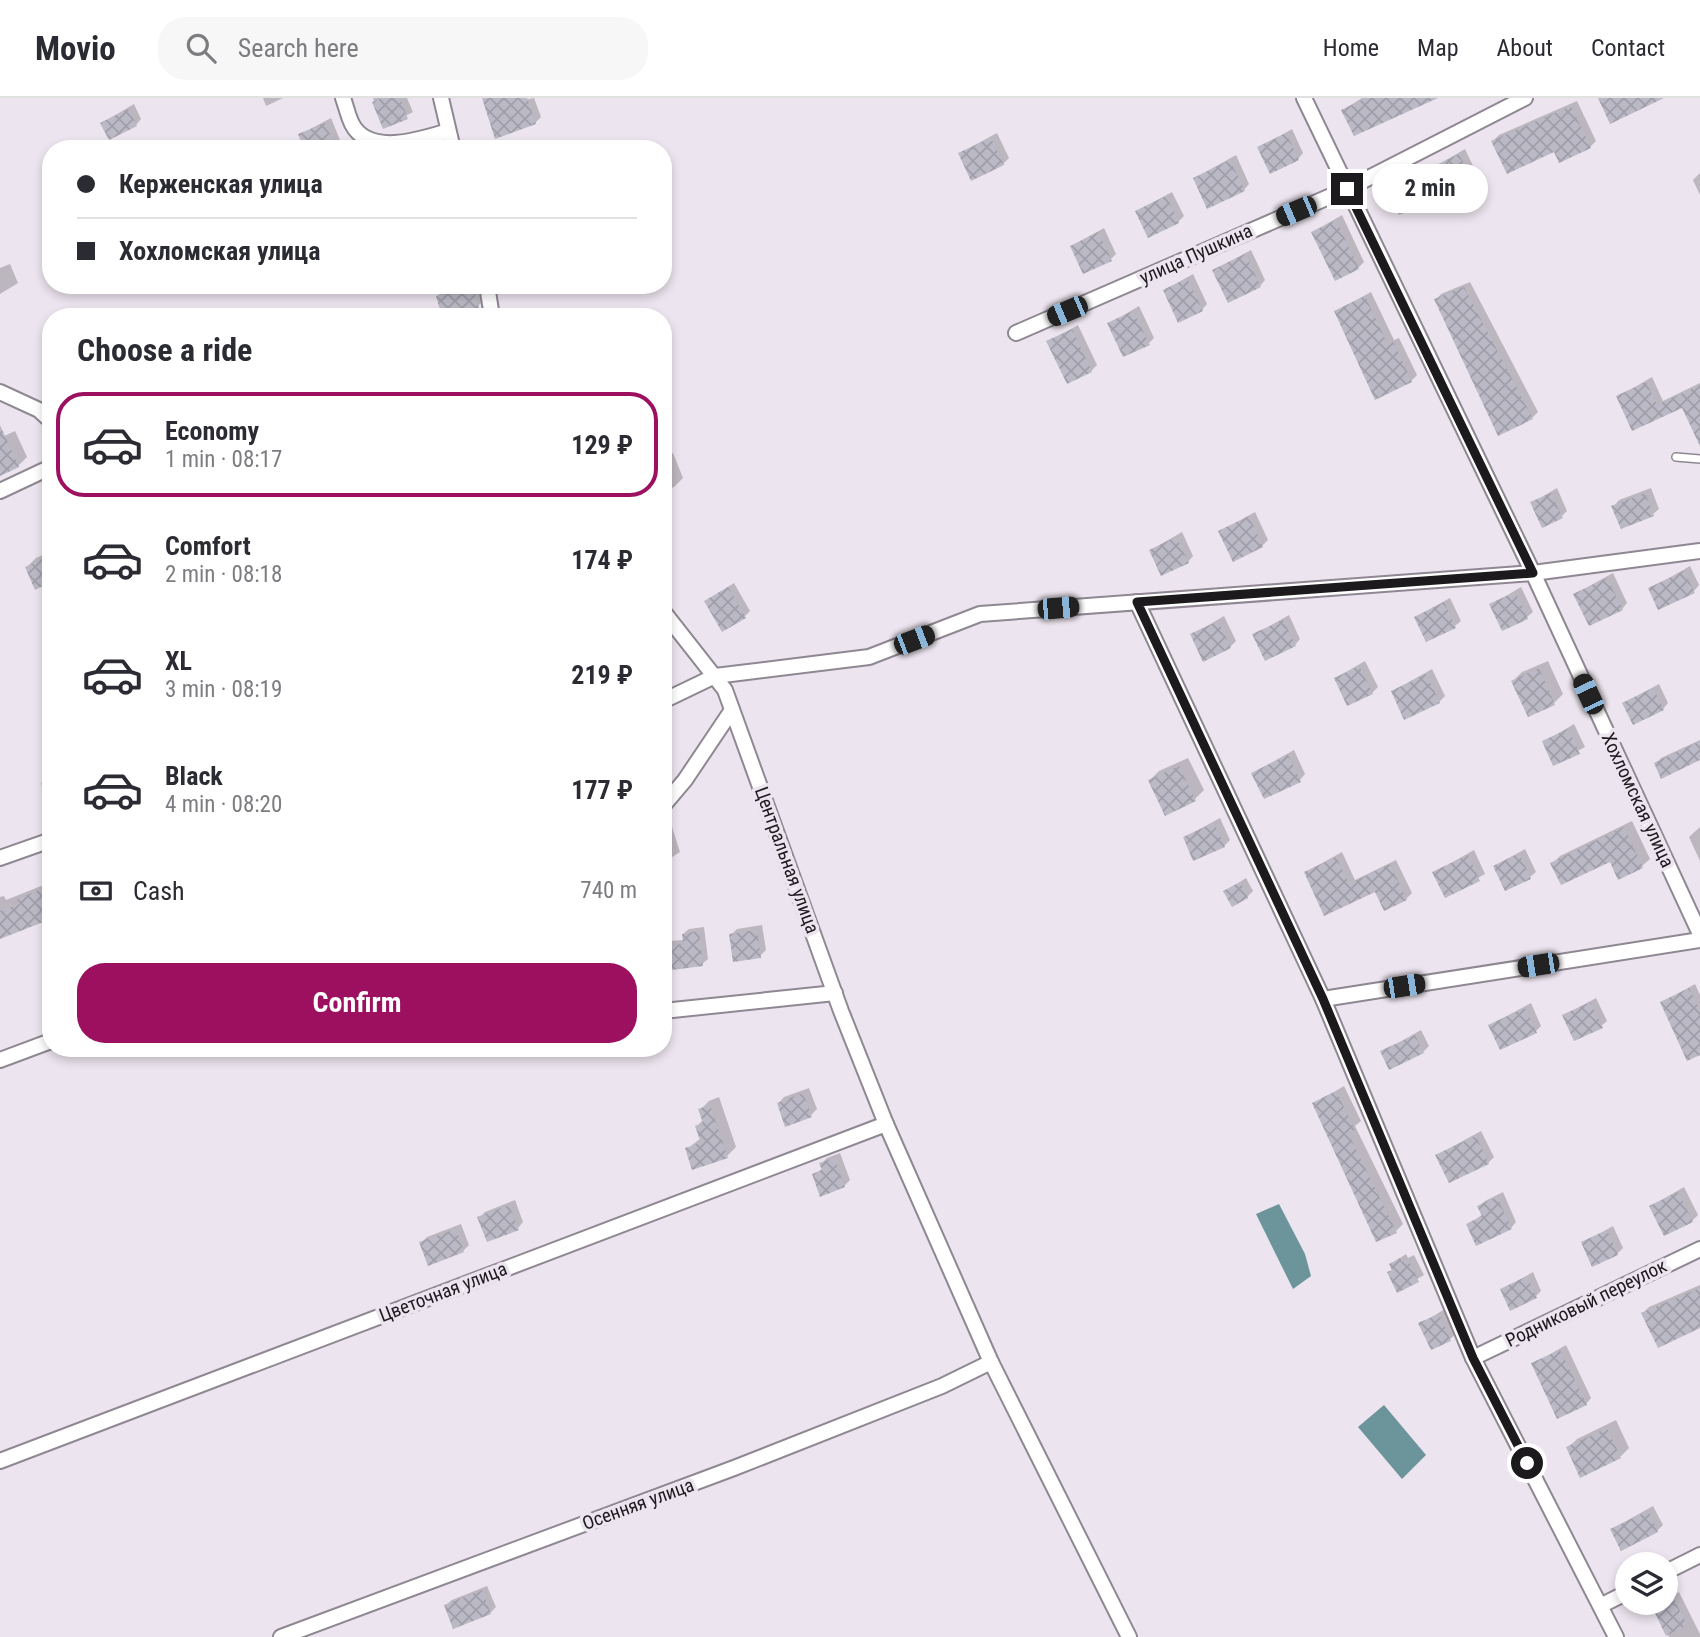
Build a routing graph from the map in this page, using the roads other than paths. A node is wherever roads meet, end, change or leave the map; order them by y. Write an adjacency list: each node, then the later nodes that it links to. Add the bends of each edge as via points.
1 (344, 98): 6 (street, via 353,127)
2 (441, 98): 5 (street)
3 (1304, 98): 9 (street, Хохломская улица)
4 (1525, 98): 9 (street, улица Пушкина)
5 (448, 131): 7 (street); 8 (street)
6 (372, 140)
7 (417, 140)
8 (450, 140)
9 (1347, 189): 10 (street, улица Пушкина); 18 (street, Хохломская улица)
10 (1016, 333)
11 (0, 392): 12 (street)
12 (42, 413)
13 (1675, 457): 14 (lane)
14 (1700, 459)
15 (42, 471): 16 (street)
16 (0, 491)
17 (1700, 551): 18 (street)
18 (1533, 573): 19 (street); 27 (street, Хохломская улица)
19 (1137, 602): 21 (street, via 980,614 869,657); 30 (street)
20 (672, 622): 21 (street, Центральная улица)
21 (715, 676): 22 (street); 23 (street, Центральная улица)
22 (672, 697)
23 (732, 710): 24 (street); 29 (street, Центральная улица)
24 (672, 795)
25 (42, 843): 26 (street)
26 (0, 858)
27 (1700, 934)
28 (1700, 940): 30 (street)
29 (835, 993): 31 (street); 34 (street, Центральная улица)
30 (1323, 999): 36 (street)
31 (672, 1010)
32 (42, 1044): 33 (street)
33 (0, 1060)
34 (886, 1124): 37 (street, Центральная улица); 38 (street, Цветочная улица)
35 (1700, 1249): 36 (street, Родниковый переулок)
36 (1473, 1358): 42 (street)
37 (991, 1362): 43 (street, Осенняя улица, via 942,1386 734,1468); 44 (street, Центральная улица)
38 (0, 1461)
39 (1700, 1555): 40 (street)
40 (1678, 1566)
41 (1615, 1598): 42 (street)
42 (1602, 1605): 45 (street)
43 (281, 1637)
44 (1129, 1637)
45 (1616, 1637)

